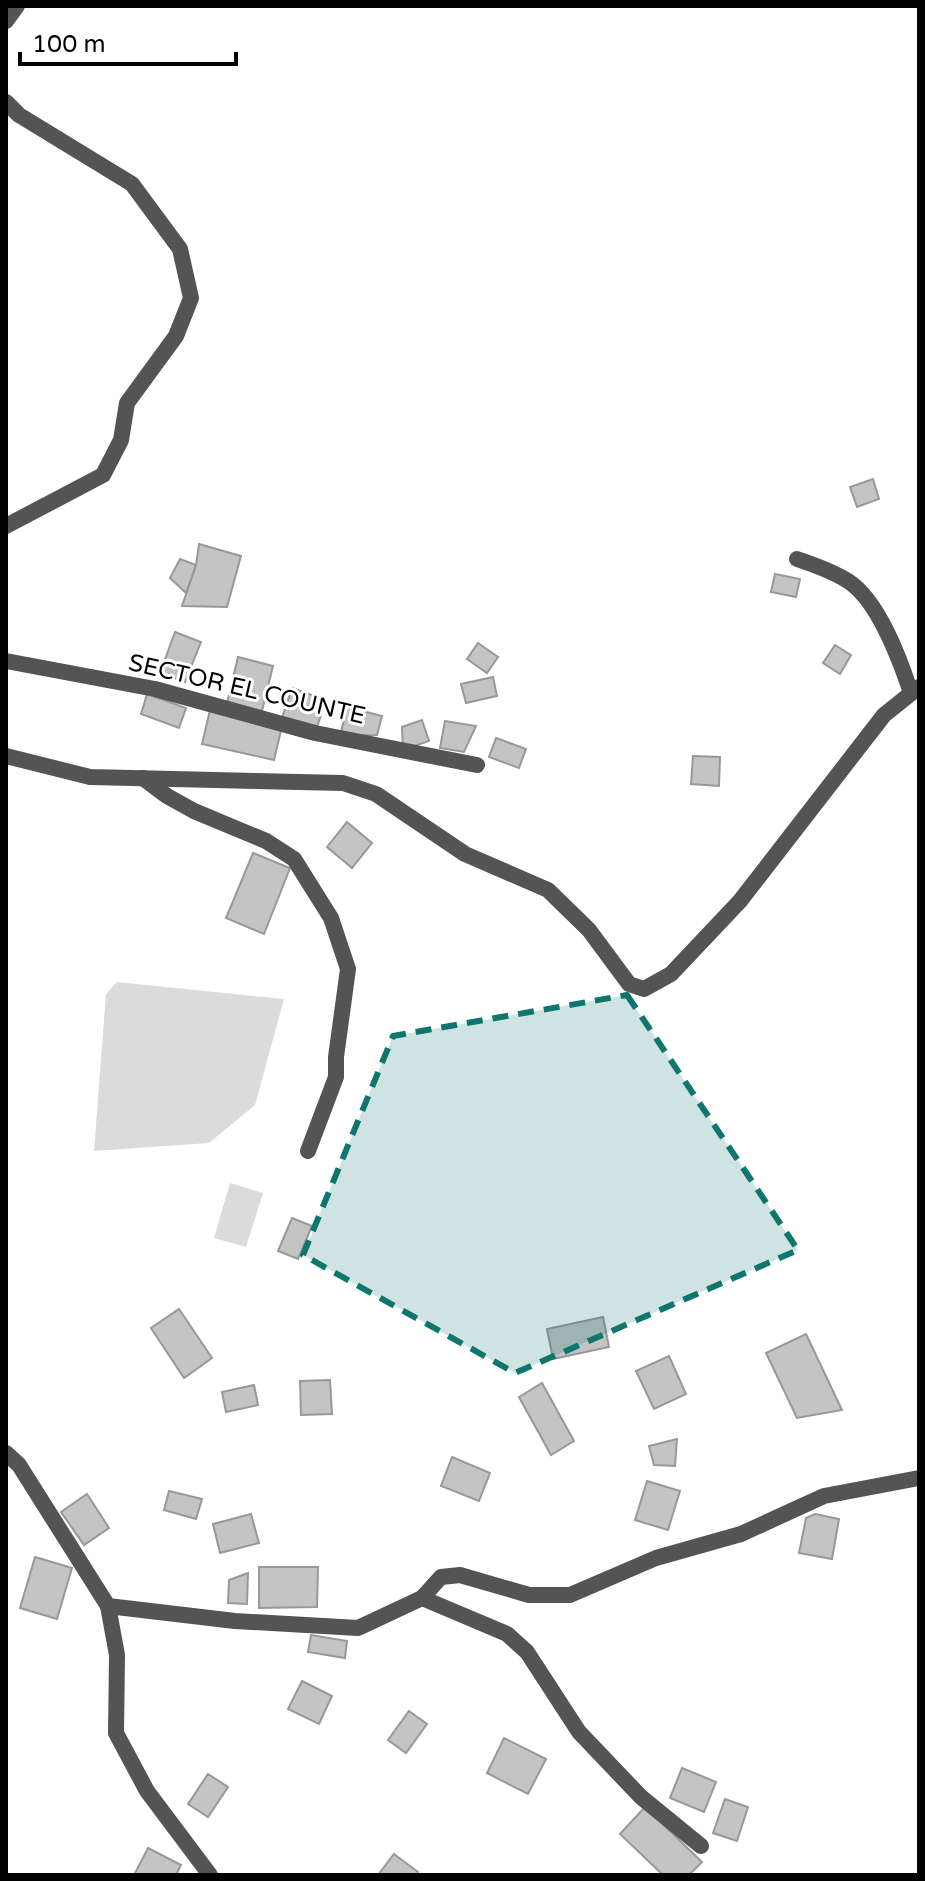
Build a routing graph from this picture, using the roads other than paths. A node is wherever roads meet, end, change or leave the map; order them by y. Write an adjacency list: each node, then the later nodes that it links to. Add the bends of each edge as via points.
1 (17, 6): 2 (street)
2 (6, 21)
3 (6, 102): 4 (street, via 132,184 180,249 191,298 176,336 127,403 121,440 103,475)
4 (6, 526)
5 (797, 559): 7 (street, via 850,582 860,592)
6 (6, 661): 9 (street, SECTOR EL COUNTE, via 155,689 315,733)
7 (915, 690): 10 (street, via 884,715 740,901 671,974 644,989 629,984 589,930 548,890 465,854 376,794 343,783)
8 (6, 756): 10 (street, via 90,777)
9 (477, 765)
10 (143, 778): 11 (street, via 194,811 266,841 294,859 331,918 348,969 336,1077)
11 (308, 1151)
12 (6, 1453): 15 (street, via 19,1465)
13 (919, 1478): 14 (street, via 824,1496 741,1534 656,1558 570,1595 529,1595 460,1575 441,1577)
14 (422, 1598): 15 (street, via 358,1628); 16 (street, via 507,1634 527,1652 579,1732 641,1797)
15 (108, 1606): 17 (street, via 117,1655 116,1733 147,1791)
16 (701, 1846)
17 (210, 1875)

